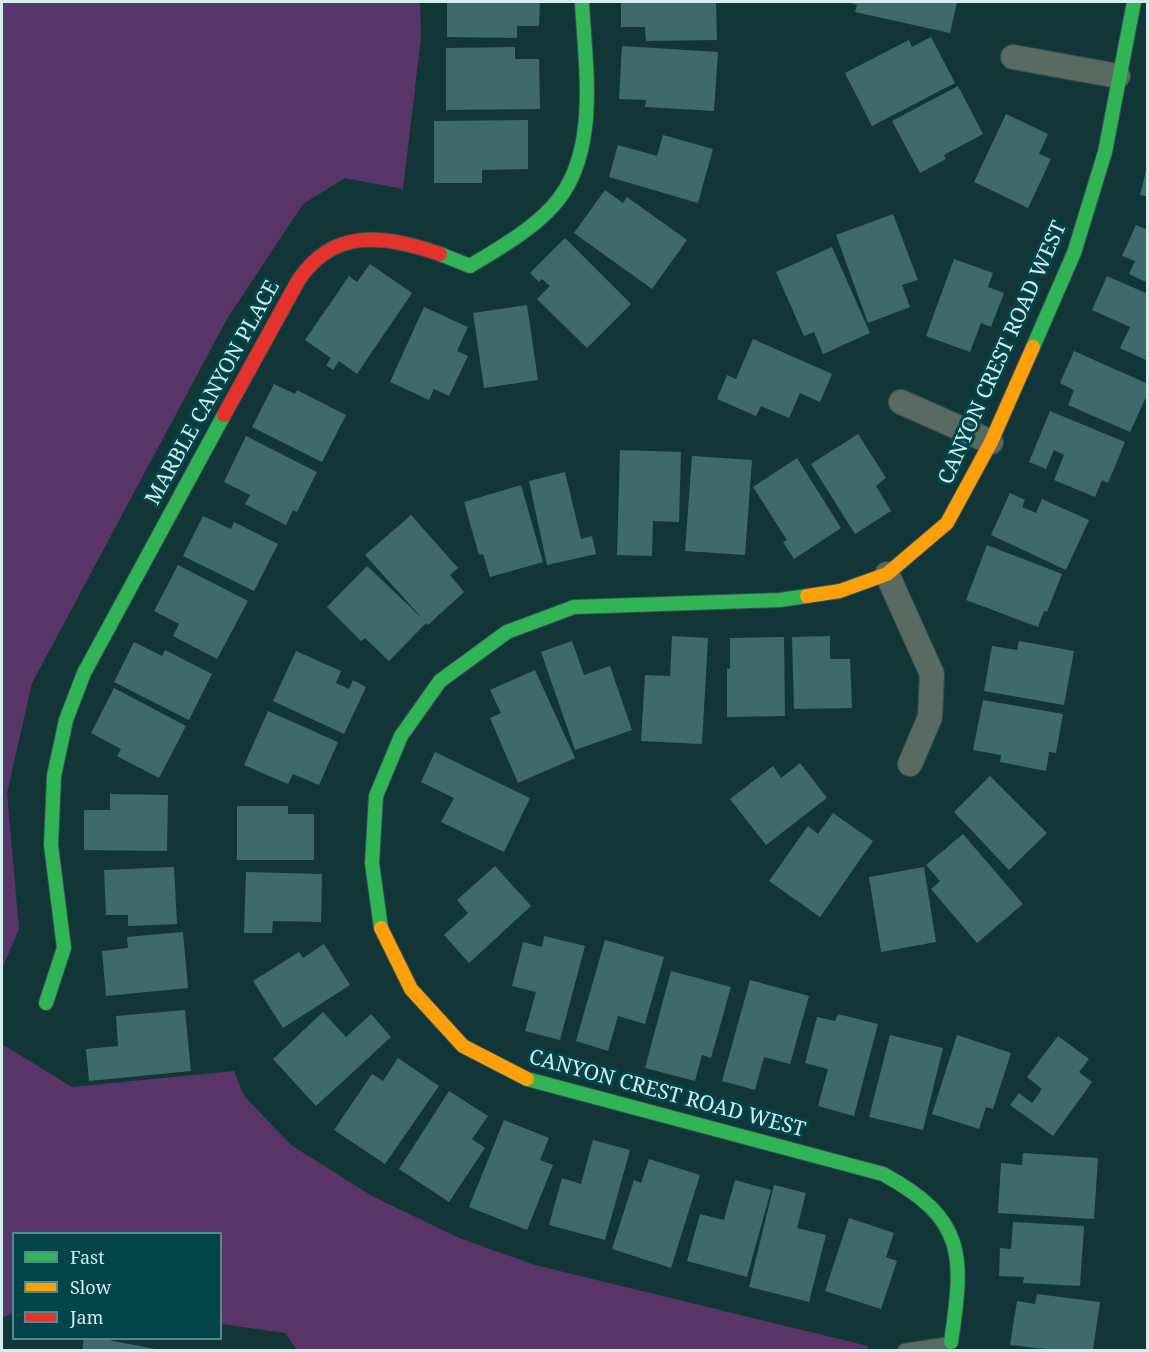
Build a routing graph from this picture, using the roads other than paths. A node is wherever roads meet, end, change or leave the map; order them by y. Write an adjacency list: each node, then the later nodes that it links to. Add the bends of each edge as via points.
1 (582, 2): 9 (street, MARBLE CANYON PLACE, via 585,127 577,164 558,201 516,236 470,266 401,243 365,239 339,244 310,263 280,311 84,673 66,720 54,776 51,846 64,948)
2 (1134, 2): 4 (street, CANYON CREST ROAD WEST)
3 (1013, 57): 4 (street)
4 (1118, 76): 6 (street, CANYON CREST ROAD WEST, via 1105,153 1074,253)
5 (901, 402): 6 (street)
6 (991, 442): 7 (street, CANYON CREST ROAD WEST, via 947,523)
7 (887, 574): 8 (street, via 932,674 930,717); 10 (street, CANYON CREST ROAD WEST, via 840,591 780,600 574,607 507,632 440,681 401,736 376,796 372,862 381,930 411,989 463,1046 522,1078 883,1174 917,1193 940,1212 957,1250 960,1286)
8 (910, 764)
9 (46, 1003)
10 (951, 1342): 11 (lane)
11 (904, 1350)

